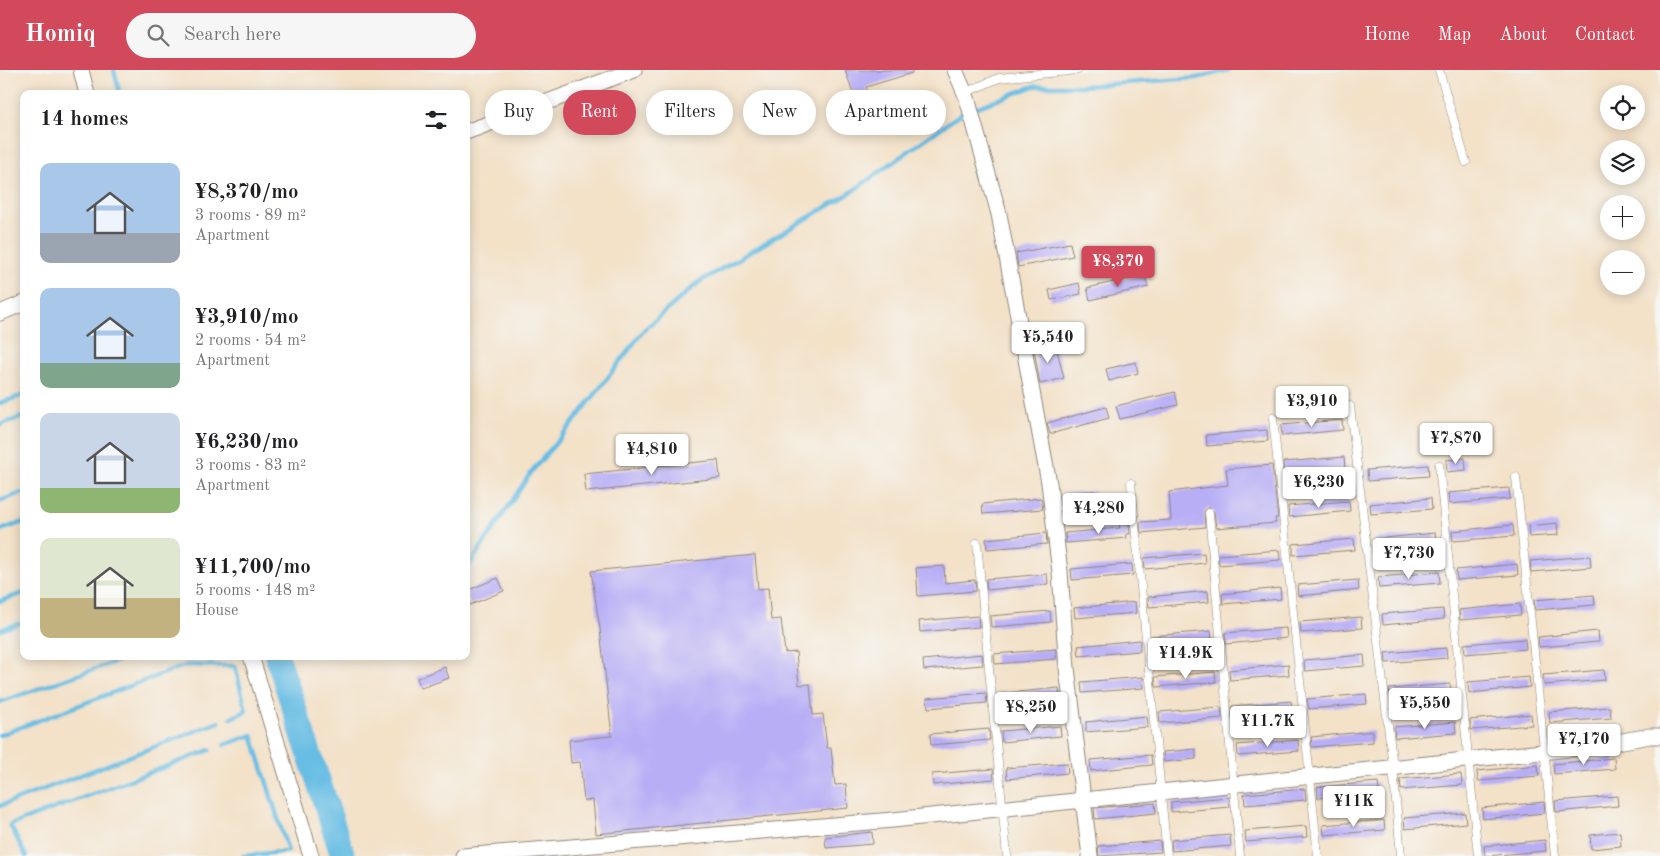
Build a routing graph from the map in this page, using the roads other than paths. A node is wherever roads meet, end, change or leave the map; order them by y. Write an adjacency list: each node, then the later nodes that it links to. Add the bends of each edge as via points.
1 (81, 70): 6 (street)
2 (634, 70): 8 (street)
3 (955, 70): 7 (street)
4 (1078, 70): 7 (lane, via 999,78)
5 (1439, 70): 9 (lane)
6 (86, 90)
7 (966, 95): 27 (street, via 999,214 1049,483)
8 (470, 131)
9 (1466, 162)
10 (20, 305): 11 (street)
11 (0, 313)
12 (1350, 406): 23 (lane)
13 (1273, 418): 24 (lane)
14 (1439, 464): 22 (lane)
15 (1516, 477): 21 (lane)
16 (1131, 482): 26 (lane)
17 (1209, 513): 25 (lane)
18 (977, 543): 28 (lane)
19 (252, 660): 29 (street)
20 (1660, 736): 21 (street)
21 (1544, 752): 22 (street); 38 (lane)
22 (1468, 760): 23 (street); 37 (lane)
23 (1393, 767): 24 (street); 36 (lane)
24 (1310, 776): 25 (street); 35 (lane)
25 (1233, 784): 26 (street); 34 (lane)
26 (1161, 792): 27 (street); 33 (lane)
27 (1083, 800): 28 (street); 32 (street)
28 (1002, 808): 30 (street); 31 (lane)
29 (311, 856)
30 (463, 856)
31 (1007, 856)
32 (1090, 856)
33 (1167, 856)
34 (1240, 856)
35 (1318, 856)
36 (1401, 856)
37 (1478, 856)
38 (1555, 856)

